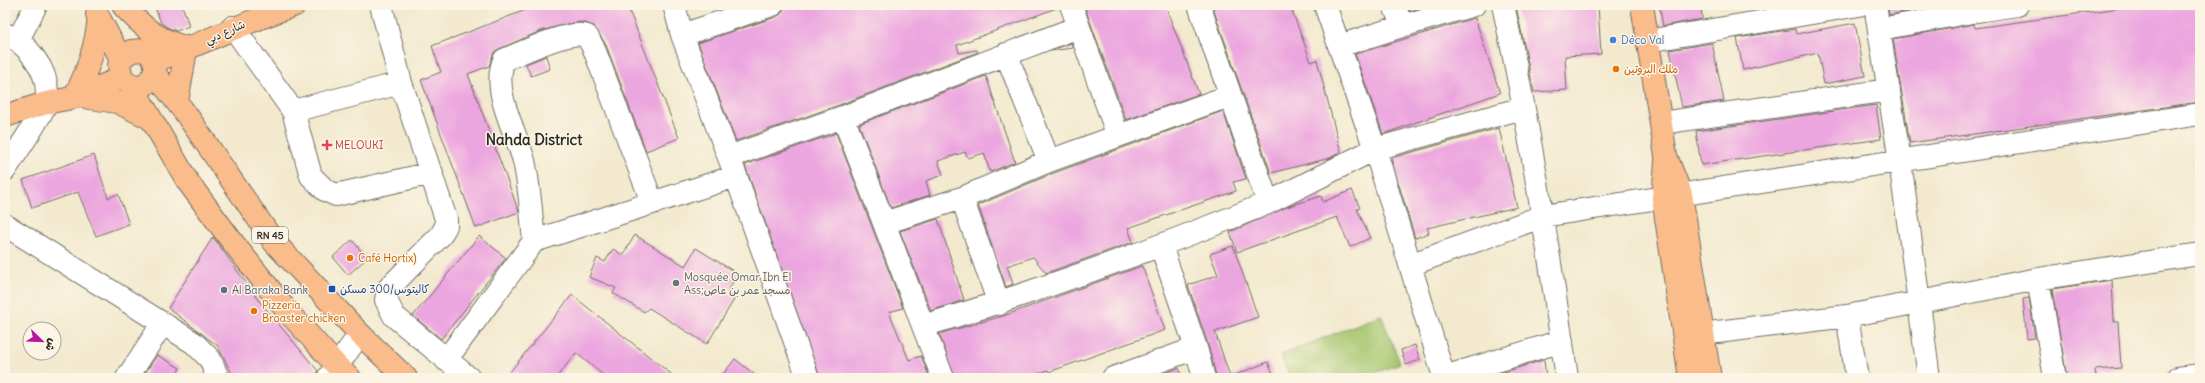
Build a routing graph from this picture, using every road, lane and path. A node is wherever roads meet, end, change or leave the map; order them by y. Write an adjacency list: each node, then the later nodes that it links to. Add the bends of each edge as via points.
1 (36, 5): 24 (street)
2 (294, 5): 21 (main road, شارع دبي)
3 (380, 5): 31 (street)
4 (674, 5): 23 (street)
5 (772, 5): 23 (street)
6 (1071, 5): 20 (street)
7 (1199, 5): 34 (street)
8 (1325, 5): 26 (street)
9 (1394, 5): 19 (street)
10 (1474, 5): 19 (street)
11 (1503, 5): 37 (street)
12 (1642, 5): 25 (main road)
13 (1859, 5): 25 (street)
14 (1875, 5): 22 (street)
15 (2017, 5): 17 (street)
16 (123, 6): 27 (main road, via 156,37); 29 (main road, RN 45)
17 (1983, 7): 22 (street)
18 (96, 11): 30 (main road, RN 45); 33 (main road, via 97,35)
19 (1402, 26): 26 (street)
20 (1078, 27): 28 (street); 44 (street)
21 (233, 28): 27 (main road, شارع دبي); 38 (street)
22 (1880, 29): 32 (street)
23 (682, 35): 48 (street)
24 (11, 37): 36 (street, via 29,50 42,69 47,86)
25 (1648, 41): 43 (main road)
26 (1339, 46): 45 (street)
27 (187, 49): 29 (main road, شارع دبي); 35 (main road)
28 (1006, 54): 41 (street); 46 (street)
29 (151, 62): 30 (main road, شارع دبي, via 131,51); 30 (main road, via 145,85); 35 (main road, RN 45)
30 (125, 74): 33 (main road); 42 (main road, RN 45)
31 (401, 83): 38 (street); 50 (street)
32 (1889, 90): 43 (street); 47 (street)
33 (75, 96): 36 (main road); 42 (main road, via 117,102)
34 (1229, 96): 44 (street); 54 (street)
35 (177, 102): 68 (main road, RN 45, via 274,242)
36 (46, 103): 40 (main road); 49 (street)
37 (1523, 108): 45 (street); 55 (street)
38 (293, 111): 50 (street, via 311,176 330,194 336,196)
39 (2200, 114): 47 (street)
40 (5, 116)
41 (843, 117): 48 (street); 56 (street)
42 (150, 118): 73 (main road, RN 45, via 188,182)
43 (1661, 123): 51 (main road)
44 (1118, 136): 46 (street)
45 (1375, 149): 54 (street); 61 (street)
46 (1049, 161): 52 (street)
47 (1900, 161): 51 (street); 63 (street)
48 (732, 166): 53 (street); 79 (street)
49 (5, 170)
50 (432, 174): 72 (street, via 446,226 442,235 388,289 386,300 394,316)
51 (1672, 196): 55 (street); 69 (main road)
52 (962, 198): 56 (street); 64 (street)
53 (652, 202): 58 (street); 58 (street, via 594,49 587,36 574,34 504,60 500,70 501,90 524,162)
54 (1268, 203): 59 (street)
55 (1543, 216): 61 (street); 70 (street)
56 (884, 223): 67 (street)
57 (5, 225): 66 (street)
58 (534, 241): 72 (street)
59 (1162, 246): 64 (street); 71 (street)
60 (2200, 254): 62 (street)
61 (1410, 265): 83 (street)
62 (2038, 279): 63 (street); 89 (street)
63 (1919, 302): 65 (street); 88 (street)
64 (999, 304): 67 (street)
65 (1847, 316): 69 (street); 87 (street)
66 (163, 323): 75 (street); 76 (street, via 194,343 210,359)
67 (922, 326): 80 (street)
68 (360, 334): 73 (street); 77 (main road, RN 45)
69 (1693, 335): 85 (main road); 86 (main road)
70 (1562, 341): 83 (street); 84 (street)
71 (1196, 348): 81 (street); 82 (street)
72 (446, 360): 78 (street)
73 (338, 374)
74 (2200, 375): 90 (street)
75 (127, 378)
76 (218, 378)
77 (406, 378)
78 (469, 378)
79 (808, 378)
80 (943, 378)
81 (1113, 378)
82 (1204, 378)
83 (1443, 378)
84 (1567, 378)
85 (1690, 378)
86 (1710, 378)
87 (1858, 378)
88 (1929, 378)
89 (2055, 378)
90 (2178, 378)

